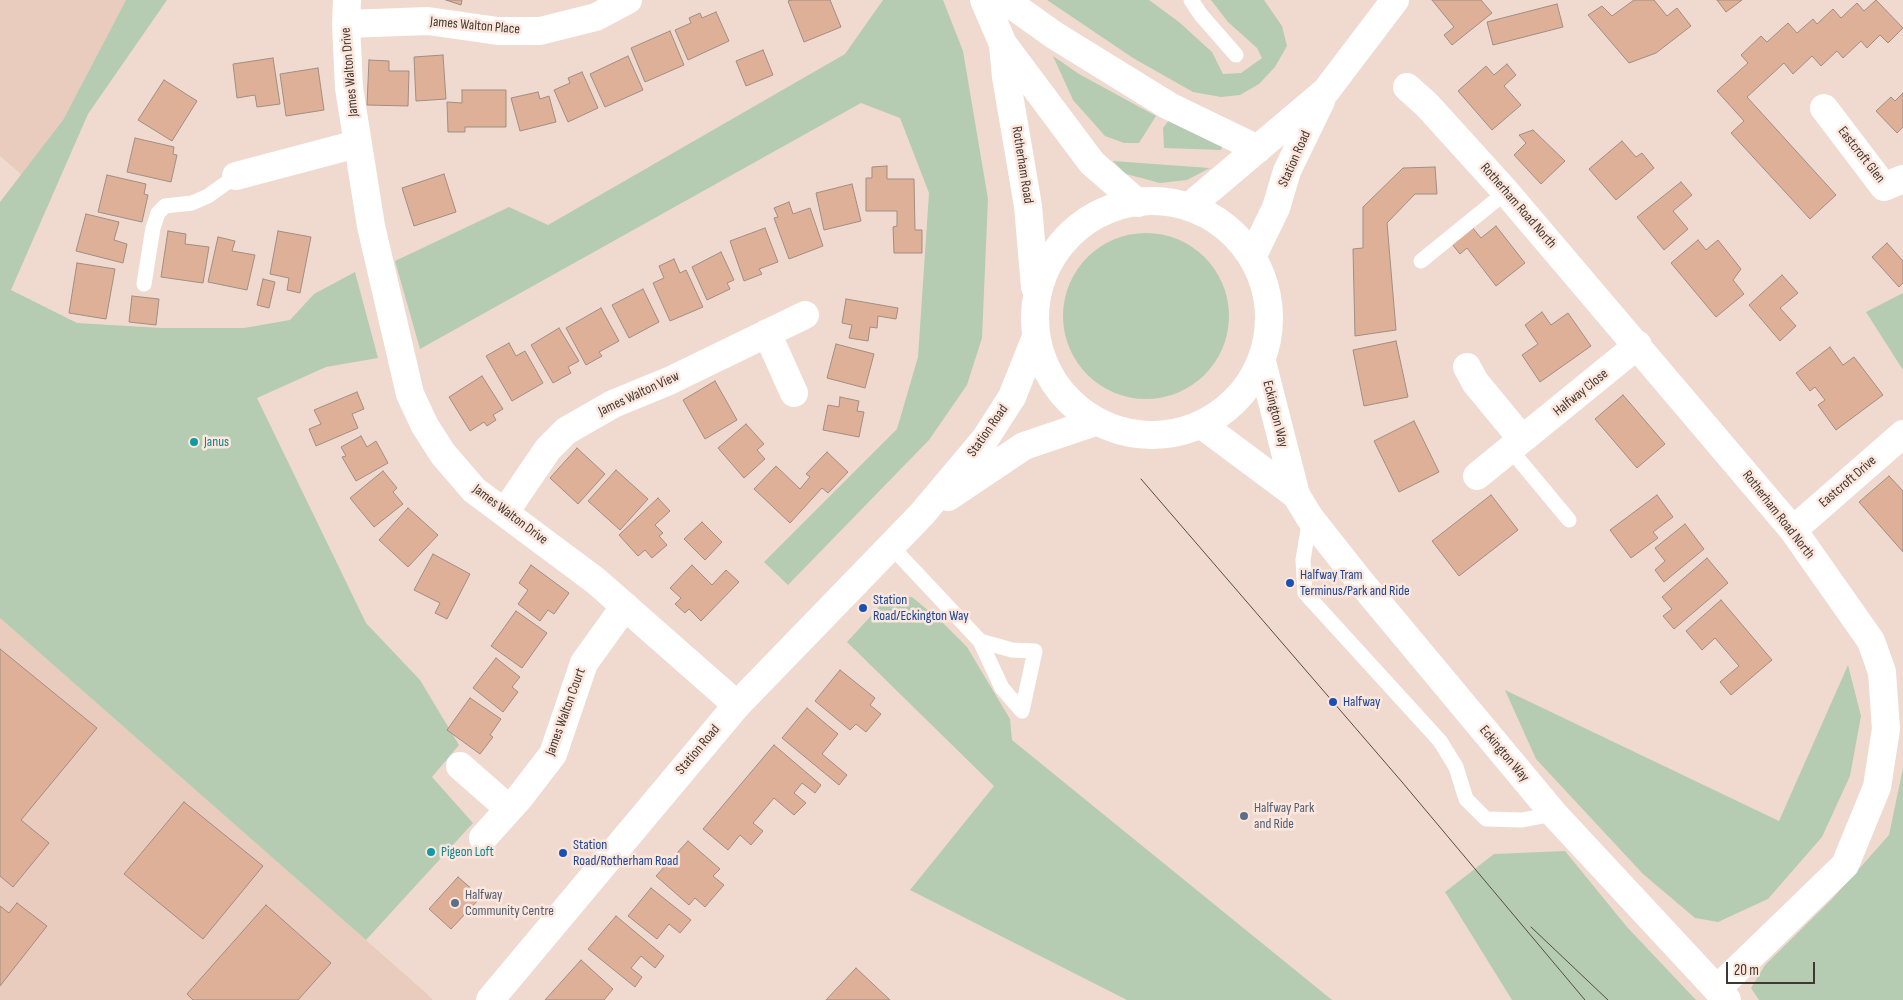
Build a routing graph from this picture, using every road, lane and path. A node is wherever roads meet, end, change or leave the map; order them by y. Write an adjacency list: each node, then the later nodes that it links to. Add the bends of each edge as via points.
1 (628, 0): 6 (main road, James Walton Place, via 596,17 540,31 498,31)
2 (984, 0): 7 (main road, Rotherham Road)
3 (1005, 0): 13 (main road, via 1054,35 1169,106)
4 (1191, 0): 8 (lane)
5 (1395, 0): 10 (main road, Station Road)
6 (346, 12): 12 (main road, James Walton Drive, via 349,88)
7 (1003, 44): 17 (main road, Rotherham Road, via 1092,163); 22 (main road, Rotherham Road, via 1028,206)
8 (1236, 55)
9 (1407, 87): 16 (main road, Rotherham Road North)
10 (1326, 91): 13 (main road, Station Road); 19 (main road, Station Road, via 1287,171 1276,208)
11 (1824, 108): 15 (main road, Eastcroft Glen, via 1884,187)
12 (357, 144): 14 (main road); 36 (main road, James Walton Drive, via 371,226 410,394 443,454 474,490)
13 (1258, 149): 18 (main road, Station Road)
14 (236, 176): 21 (lane, via 208,196 192,203 166,206 158,212)
15 (1903, 179)
16 (1506, 192): 20 (lane); 26 (main road, Rotherham Road North)
17 (1138, 203): 18 (main road, Eckington Way, via 1161,200); 22 (main road, Eckington Way, via 1106,211 1081,227 1055,252)
18 (1190, 206): 19 (main road, Eckington Way, via 1223,223)
19 (1253, 255): 27 (main road, Eckington Way, via 1267,288 1268,342)
20 (1421, 261)
21 (144, 284)
22 (1035, 287): 25 (main road, Eckington Way, via 1033,313)
23 (805, 315): 24 (main road, James Walton View)
24 (767, 333): 29 (main road); 36 (main road, James Walton View, via 669,381 613,404 566,431 548,449)
25 (1036, 336): 30 (main road, Eckington Way, via 1041,358 1053,383 1070,403); 37 (main road, Station Road, via 1012,397 991,431)
26 (1638, 345): 33 (main road, Halfway Close); 40 (main road, Rotherham Road North)
27 (1262, 362): 31 (main road, Eckington Way, via 1238,400); 35 (main road, Eckington Way)
28 (1467, 367): 33 (main road)
29 (794, 393)
30 (1095, 422): 31 (main road, Eckington Way, via 1139,436 1164,436); 37 (main road, Station Road, via 1024,446)
31 (1202, 426): 35 (main road, Eckington Way)
32 (1903, 434): 40 (main road, Eastcroft Drive)
33 (1516, 444): 34 (main road, Halfway Close); 39 (lane)
34 (1477, 476)
35 (1296, 495): 38 (main road, Eckington Way)
36 (504, 512): 42 (main road, James Walton Drive)
37 (922, 514): 41 (main road, Station Road)
38 (1310, 518): 47 (main road, Eckington Way); 47 (lane, via 1302,560 1305,593 1440,742 1456,767 1466,800 1486,819 1522,820)
39 (1569, 520)
40 (1793, 530): 49 (main road, Rotherham Road North, via 1871,642 1882,672 1886,729 1878,788 1845,865)
41 (890, 546): 43 (lane); 44 (main road, Station Road)
42 (625, 606): 44 (main road, James Walton Drive); 46 (main road, James Walton Court, via 584,663 553,754)
43 (980, 641): 43 (lane, via 1002,688 1022,711 1035,651 1012,650)
44 (737, 705): 50 (main road, Station Road)
45 (460, 766): 46 (main road)
46 (509, 809): 48 (main road, James Walton Court)
47 (1554, 814): 49 (main road, Eckington Way)
48 (482, 838)
49 (1722, 995)
50 (490, 1000)

